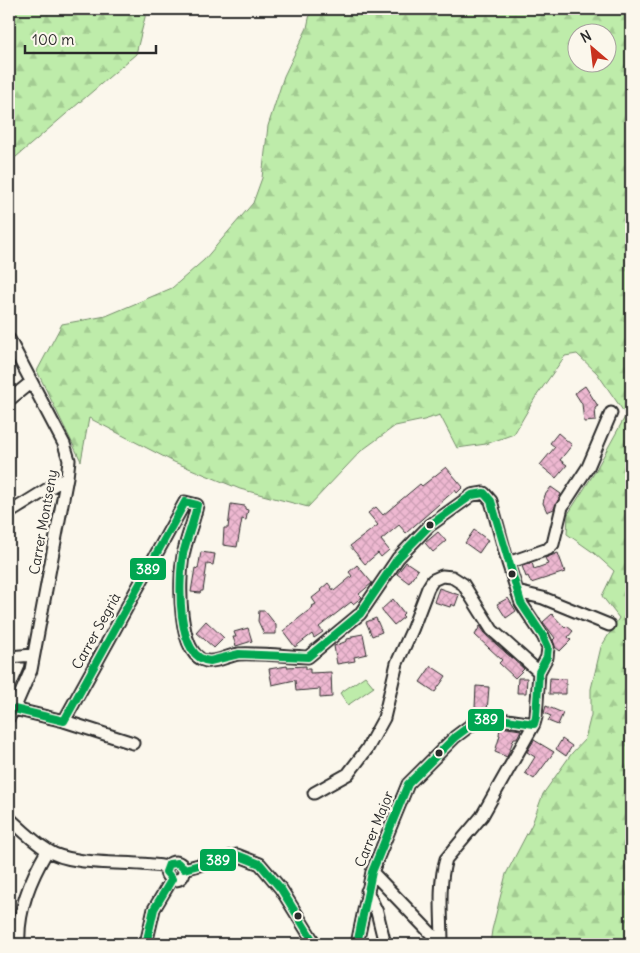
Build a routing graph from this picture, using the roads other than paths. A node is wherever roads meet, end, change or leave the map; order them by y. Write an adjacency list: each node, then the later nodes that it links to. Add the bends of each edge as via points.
1 (9, 339): 2 (street, Carrer Montseny)
2 (30, 383): 3 (street); 5 (street, Carrer Montseny, via 64,444 69,460)
3 (9, 400)
4 (611, 413): 7 (street, via 588,467 562,507 553,544 548,549)
5 (67, 478): 6 (street); 10 (street, Carrer Montseny)
6 (9, 513)
7 (508, 563): 8 (street); 14 (street, Carrer Segrià, via 492,501 484,493 472,495 429,526 398,558 360,614 308,657 238,654 220,661 205,661 194,654 184,632 182,559 197,505 185,502)
8 (517, 592): 9 (street, via 543,598); 12 (street, via 548,647)
9 (609, 625)
10 (34, 655): 11 (street); 13 (street, Carrer Montseny)
11 (9, 657)
12 (539, 672): 15 (street); 17 (street, via 492,630 464,584 447,576 433,580 397,663 384,718 368,749 348,774)
13 (12, 713): 14 (street)
14 (64, 721): 16 (street)
15 (534, 724): 24 (street, Carrer Major, via 484,719 465,728 449,742 408,784); 33 (street, via 482,816 446,859)
16 (133, 743)
17 (314, 793)
18 (9, 818): 19 (street)
19 (21, 829): 20 (street); 21 (street)
20 (9, 830)
21 (47, 851): 22 (street, via 83,861); 27 (street, via 30,883)
22 (167, 867): 23 (street, via 176,862); 25 (street, via 167,875)
23 (184, 869): 25 (street, via 181,878); 30 (street, via 237,856 260,864 281,889)
24 (372, 872): 26 (street, Carrer Major); 33 (street)
25 (172, 879): 29 (street, via 154,909)
26 (367, 891): 31 (street, Carrer Major); 32 (street, via 377,912)
27 (14, 932): 28 (street)
28 (19, 944)
29 (146, 944)
30 (315, 944)
31 (357, 944)
32 (385, 944)
33 (441, 944)

